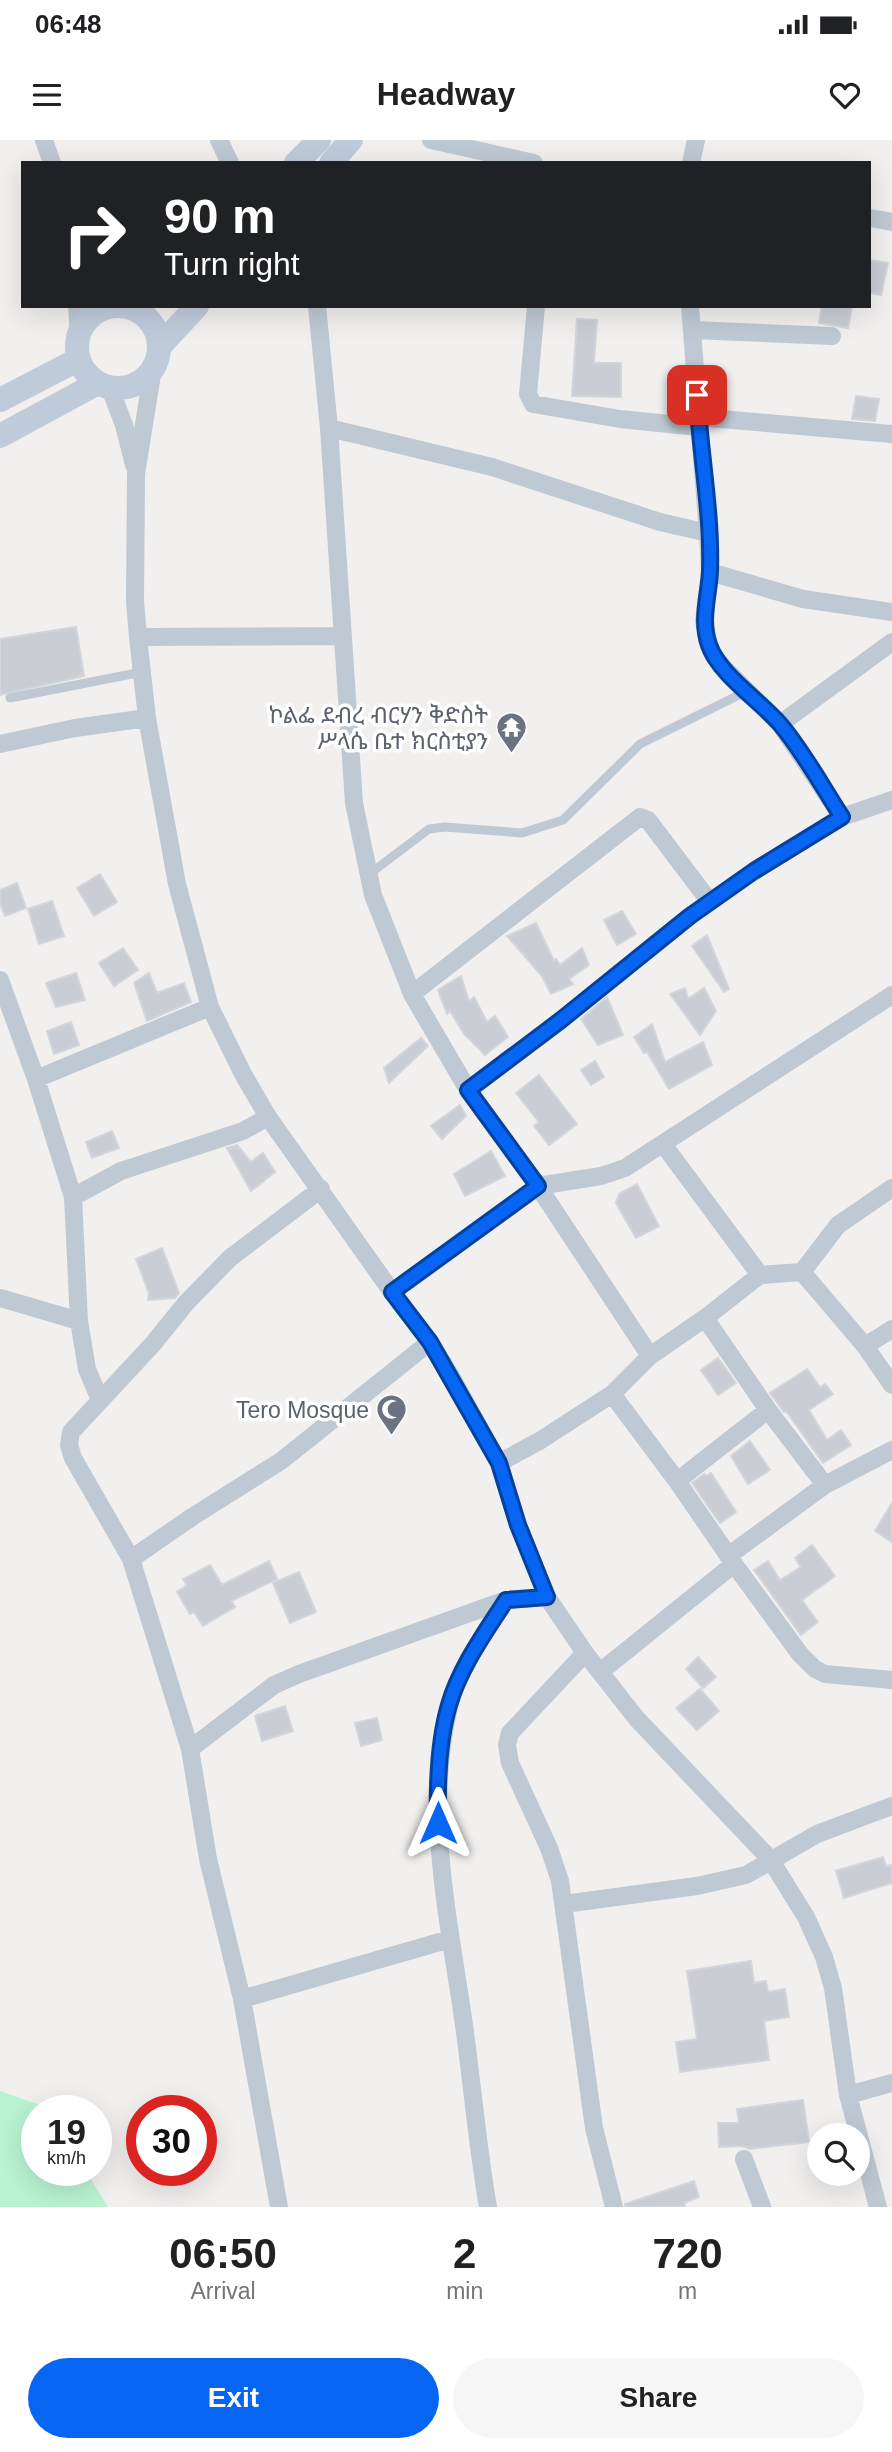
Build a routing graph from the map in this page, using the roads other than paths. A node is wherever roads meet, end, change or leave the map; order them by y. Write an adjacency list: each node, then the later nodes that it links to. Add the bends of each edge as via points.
1 (44, 140): 7 (street)
2 (219, 140): 8 (street)
3 (319, 140): 9 (main road)
4 (351, 140): 10 (main road)
5 (431, 140): 11 (street)
6 (696, 140): 12 (street)
7 (51, 161)
8 (229, 161)
9 (298, 161)
10 (333, 161)
11 (525, 161)
12 (691, 161)
13 (871, 218): 14 (street)
14 (892, 222)
15 (77, 308): 24 (street)
16 (113, 308): 24 (main road, via 92,315 84,325)
17 (195, 308): 25 (main road)
18 (317, 308): 29 (street)
19 (536, 308): 28 (street, via 528,394 533,404 620,419)
20 (690, 308): 22 (street)
21 (141, 310): 25 (main road, via 157,335)
22 (693, 330): 23 (street); 28 (street)
23 (832, 337)
24 (79, 347): 26 (main road, via 89,377); 27 (main road)
25 (156, 358): 26 (main road, via 137,384); 32 (street)
26 (104, 386): 31 (main road); 32 (street, via 124,425)
27 (0, 400)
28 (698, 422): 30 (street); 33 (street)
29 (329, 428): 33 (street, via 492,467); 36 (street)
30 (892, 434)
31 (0, 436)
32 (136, 474): 37 (street)
33 (708, 534): 34 (street)
34 (710, 572): 35 (street, via 803,599); 40 (street, via 705,621 709,645)
35 (892, 612)
36 (343, 636): 37 (street); 47 (street, via 354,803)
37 (138, 637): 39 (street)
38 (892, 642): 43 (street)
39 (142, 672): 41 (lane); 42 (street)
40 (747, 691): 43 (street); 47 (lane, via 640,744 563,820 522,832 429,830)
41 (10, 698)
42 (147, 718): 44 (street); 52 (street, via 177,884)
43 (780, 724): 46 (street)
44 (0, 744)
45 (892, 800): 46 (street)
46 (842, 817): 48 (street)
47 (368, 875): 50 (street)
48 (710, 902): 50 (street, via 648,820 640,817); 54 (street)
49 (0, 980): 53 (street)
50 (412, 994): 54 (street)
51 (892, 995): 56 (street)
52 (209, 1007): 53 (street); 55 (street)
53 (36, 1079): 60 (street)
54 (468, 1090): 57 (street)
55 (268, 1117): 59 (street); 60 (street, via 243,1131 121,1171)
56 (663, 1144): 57 (street, via 625,1168); 62 (street)
57 (538, 1186): 63 (street); 70 (street)
58 (892, 1188): 61 (street, via 838,1225)
59 (321, 1189): 63 (street); 73 (street, via 230,1258)
60 (73, 1198): 66 (street)
61 (802, 1272): 62 (street); 69 (street)
62 (760, 1275): 65 (street)
63 (392, 1292): 68 (street)
64 (0, 1298): 66 (street)
65 (705, 1318): 70 (street); 74 (street)
66 (79, 1321): 73 (street, via 87,1369)
67 (892, 1329): 69 (street)
68 (430, 1342): 76 (street); 79 (street, via 281,1461)
69 (865, 1346): 71 (street)
70 (650, 1356): 72 (street)
71 (892, 1385)
72 (612, 1394): 76 (street); 77 (street)
73 (100, 1400): 79 (street, via 71,1432 69,1445)
74 (768, 1410): 77 (street); 78 (street)
75 (892, 1450): 78 (street)
76 (499, 1463): 81 (street)
77 (677, 1481): 80 (street)
78 (825, 1485): 80 (street)
79 (131, 1559): 86 (street)
80 (731, 1560): 84 (street); 85 (street, via 815,1669 836,1676)
81 (547, 1597): 82 (street); 83 (street)
82 (506, 1600): 86 (street, via 274,1685); 90 (street, via 457,1684 441,1753 438,1823)
83 (585, 1653): 84 (street); 89 (street, via 510,1733 507,1745 510,1763 549,1848)
84 (600, 1672): 88 (street, via 637,1719)
85 (892, 1680)
86 (190, 1749): 91 (street, via 208,1858)
87 (892, 1806): 88 (street, via 817,1834)
88 (770, 1859): 89 (street, via 746,1875 728,1880); 93 (street, via 806,1916 824,1957 833,1988)
89 (564, 1904): 97 (street, via 594,2128)
90 (450, 1939): 91 (street); 96 (street)
91 (242, 1999): 95 (street)
92 (892, 2082): 93 (street)
93 (848, 2095): 99 (street)
94 (744, 2159): 98 (street)
95 (279, 2207)
96 (488, 2207)
97 (614, 2207)
98 (762, 2207)
99 (878, 2207)

